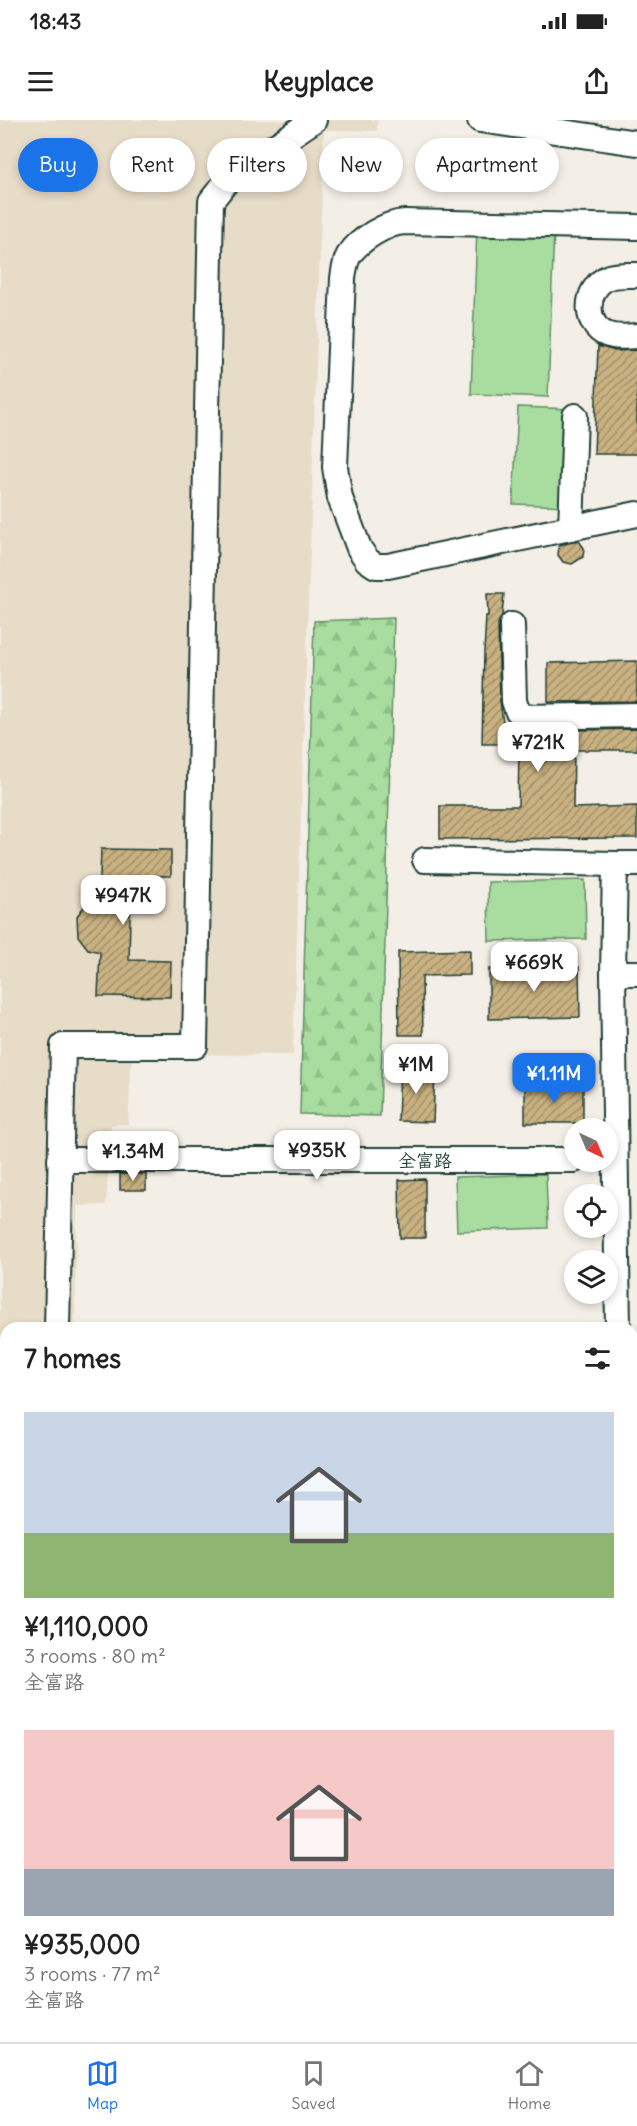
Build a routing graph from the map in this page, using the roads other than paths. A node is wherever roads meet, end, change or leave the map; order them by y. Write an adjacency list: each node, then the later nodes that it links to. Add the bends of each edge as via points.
1 (314, 120): 15 (street, via 231,176 211,201 195,1046 63,1046)
2 (480, 120): 3 (street)
3 (637, 143)
4 (637, 227): 9 (street, via 394,223 381,227 345,262 335,466 340,498 367,560 376,566 388,566)
5 (637, 275): 6 (street, via 602,280 590,297 589,307 590,317 603,333)
6 (637, 336)
7 (575, 416): 9 (street)
8 (637, 514): 9 (street)
9 (571, 528)
10 (512, 625): 11 (street, via 513,701 524,717)
11 (637, 715)
12 (425, 860): 13 (street)
13 (626, 864): 14 (street)
14 (625, 973): 17 (street)
15 (60, 1160): 16 (street, 全富路); 18 (street)
16 (564, 1160)
17 (620, 1160): 19 (street)
18 (57, 1322)
19 (618, 1322)

